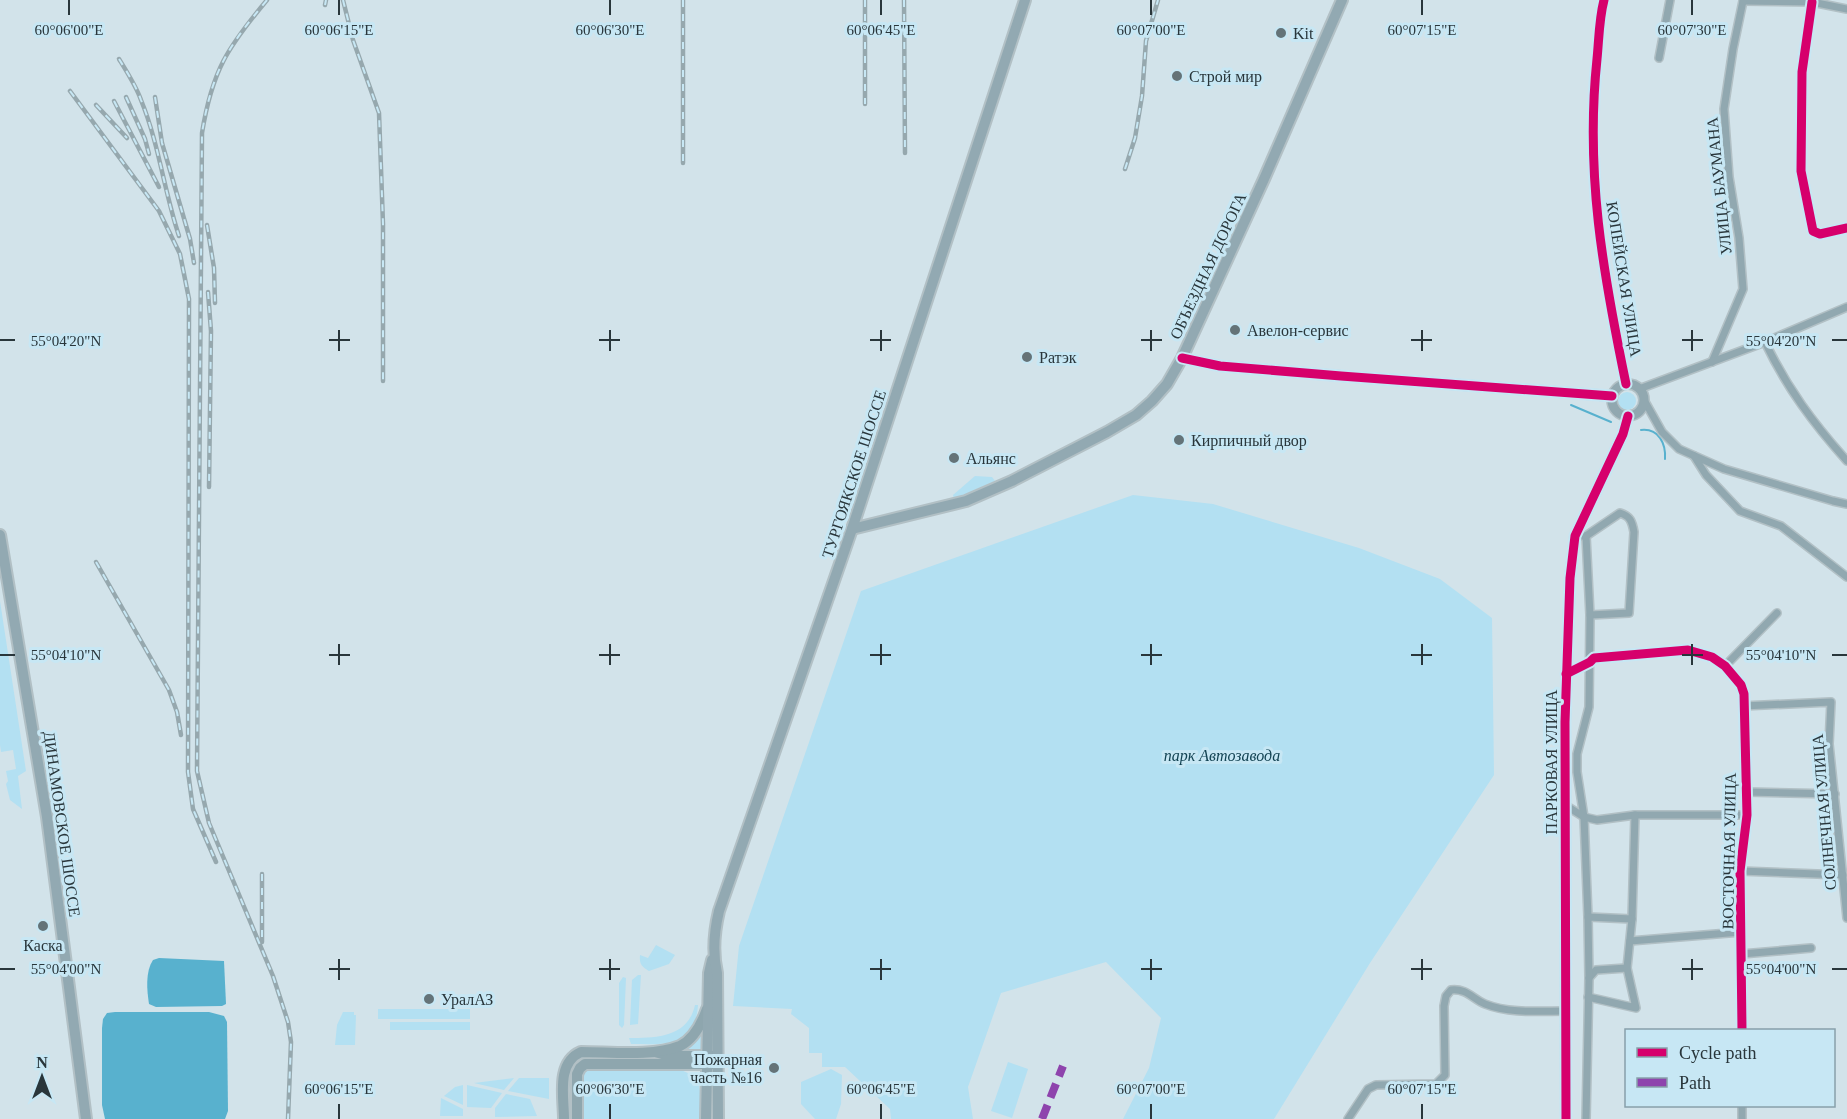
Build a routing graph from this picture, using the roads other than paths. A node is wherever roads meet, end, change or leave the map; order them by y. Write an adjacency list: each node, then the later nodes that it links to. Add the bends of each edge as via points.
1 (1025, 0): 22 (main road, ТУРГОЯКСКОЕ ШОССЕ)
2 (1342, 0): 12 (main road, ОБЪЕЗДНАЯ ДОРОГА)
3 (1604, 0): 14 (street, КОПЕЙСКАЯ УЛИЦА, via 1594,78 1593,174 1600,248)
4 (1670, 0): 8 (street)
5 (1742, 1): 6 (street); 13 (street, УЛИЦА БАУМАНА, via 1724,109 1743,289)
6 (1812, 2): 7 (street); 9 (street, via 1802,72 1801,171 1813,231 1820,234)
7 (1847, 9)
8 (1659, 58)
9 (1847, 228)
10 (1847, 307): 11 (street)
11 (1765, 342): 13 (street); 20 (street, via 1800,406)
12 (1182, 358): 16 (street, via 1220,366); 22 (main road, ОБЪЕЗДНАЯ ДОРОГА, via 1152,401 1107,432 966,501)
13 (1712, 362): 15 (street)
14 (1626, 384): 15 (street); 16 (street)
15 (1639, 389): 17 (street)
16 (1612, 396): 18 (street, via 1615,410)
17 (1644, 400): 18 (street, via 1637,413); 19 (street, via 1662,432 1679,449)
18 (1628, 416): 29 (street, ПАРКОВАЯ УЛИЦА, via 1575,536)
19 (1694, 456): 21 (street, via 1724,469); 24 (street, via 1740,511 1780,526)
20 (1847, 461)
21 (1847, 504)
22 (852, 529): 48 (main road, ТУРГОЯКСКОЕ ШОССЕ, via 739,850 714,932)
23 (0, 535): 57 (main road, ДИНАМОВСКОЕ ШОССЕ, via 44,796)
24 (1847, 577)
25 (1777, 614): 28 (street)
26 (1590, 615): 26 (street, via 1629,613 1634,532 1628,516 1620,513 1583,536); 27 (street)
27 (1590, 662): 28 (street, ВОСТОЧНАЯ УЛИЦА, via 1594,658 1688,650 1712,657); 29 (street, ВОСТОЧНАЯ УЛИЦА); 31 (street, via 1589,707 1577,754)
28 (1725, 666): 30 (street, ВОСТОЧНАЯ УЛИЦА, via 1741,685)
29 (1566, 674): 32 (street, ПАРКОВАЯ УЛИЦА)
30 (1743, 706): 33 (street, ВОСТОЧНАЯ УЛИЦА); 34 (street, СОЛНЕЧНАЯ УЛИЦА, via 1831,702 1829,744)
31 (1577, 772): 32 (street); 38 (street)
32 (1565, 774): 35 (street, ПАРКОВАЯ УЛИЦА)
33 (1747, 792): 34 (street); 37 (street, ВОСТОЧНАЯ УЛИЦА)
34 (1835, 794): 40 (street, СОЛНЕЧНАЯ УЛИЦА)
35 (1565, 805): 38 (street); 53 (street, ПАРКОВАЯ УЛИЦА)
36 (1635, 815): 37 (street); 38 (street, via 1597,820); 43 (street)
37 (1747, 815): 39 (street, ВОСТОЧНАЯ УЛИЦА)
38 (1584, 817): 41 (street)
39 (1740, 871): 40 (street); 44 (street, ВОСТОЧНАЯ УЛИЦА)
40 (1843, 875): 42 (street, СОЛНЕЧНАЯ УЛИЦА)
41 (1588, 917): 43 (street); 50 (street)
42 (1847, 918)
43 (1632, 919): 45 (street)
44 (1741, 932): 45 (street); 47 (street, ВОСТОЧНАЯ УЛИЦА)
45 (1630, 941): 49 (street)
46 (1811, 948): 47 (street)
47 (1742, 954): 54 (street, ВОСТОЧНАЯ УЛИЦА)
48 (713, 957): 52 (main road, ТУРГОЯКСКОЕ ШОССЕ); 56 (main road, ТУРГОЯКСКОЕ ШОССЕ, via 717,973)
49 (1627, 968): 50 (street, via 1596,970); 51 (street, via 1636,1008)
50 (1589, 978): 51 (street)
51 (1588, 997): 64 (street)
52 (708, 1003): 55 (main road, via 694,1035 681,1045); 56 (main road, ТУРГОЯКСКОЕ ШОССЕ)
53 (1566, 1011): 62 (street, via 1500,1008 1484,1004 1465,991 1451,990 1444,1006 1445,1075 1436,1083 1376,1085 1368,1089); 63 (street, ПАРКОВАЯ УЛИЦА)
54 (1742, 1029)
55 (655, 1052): 56 (main road); 58 (main road, via 581,1052 570,1059 564,1070)
56 (712, 1060): 59 (main road, via 585,1064 577,1074); 60 (main road); 61 (main road)
57 (86, 1119)
58 (564, 1119)
59 (577, 1119)
60 (706, 1119)
61 (718, 1119)
62 (1348, 1119)
63 (1566, 1119)
64 (1586, 1119)

